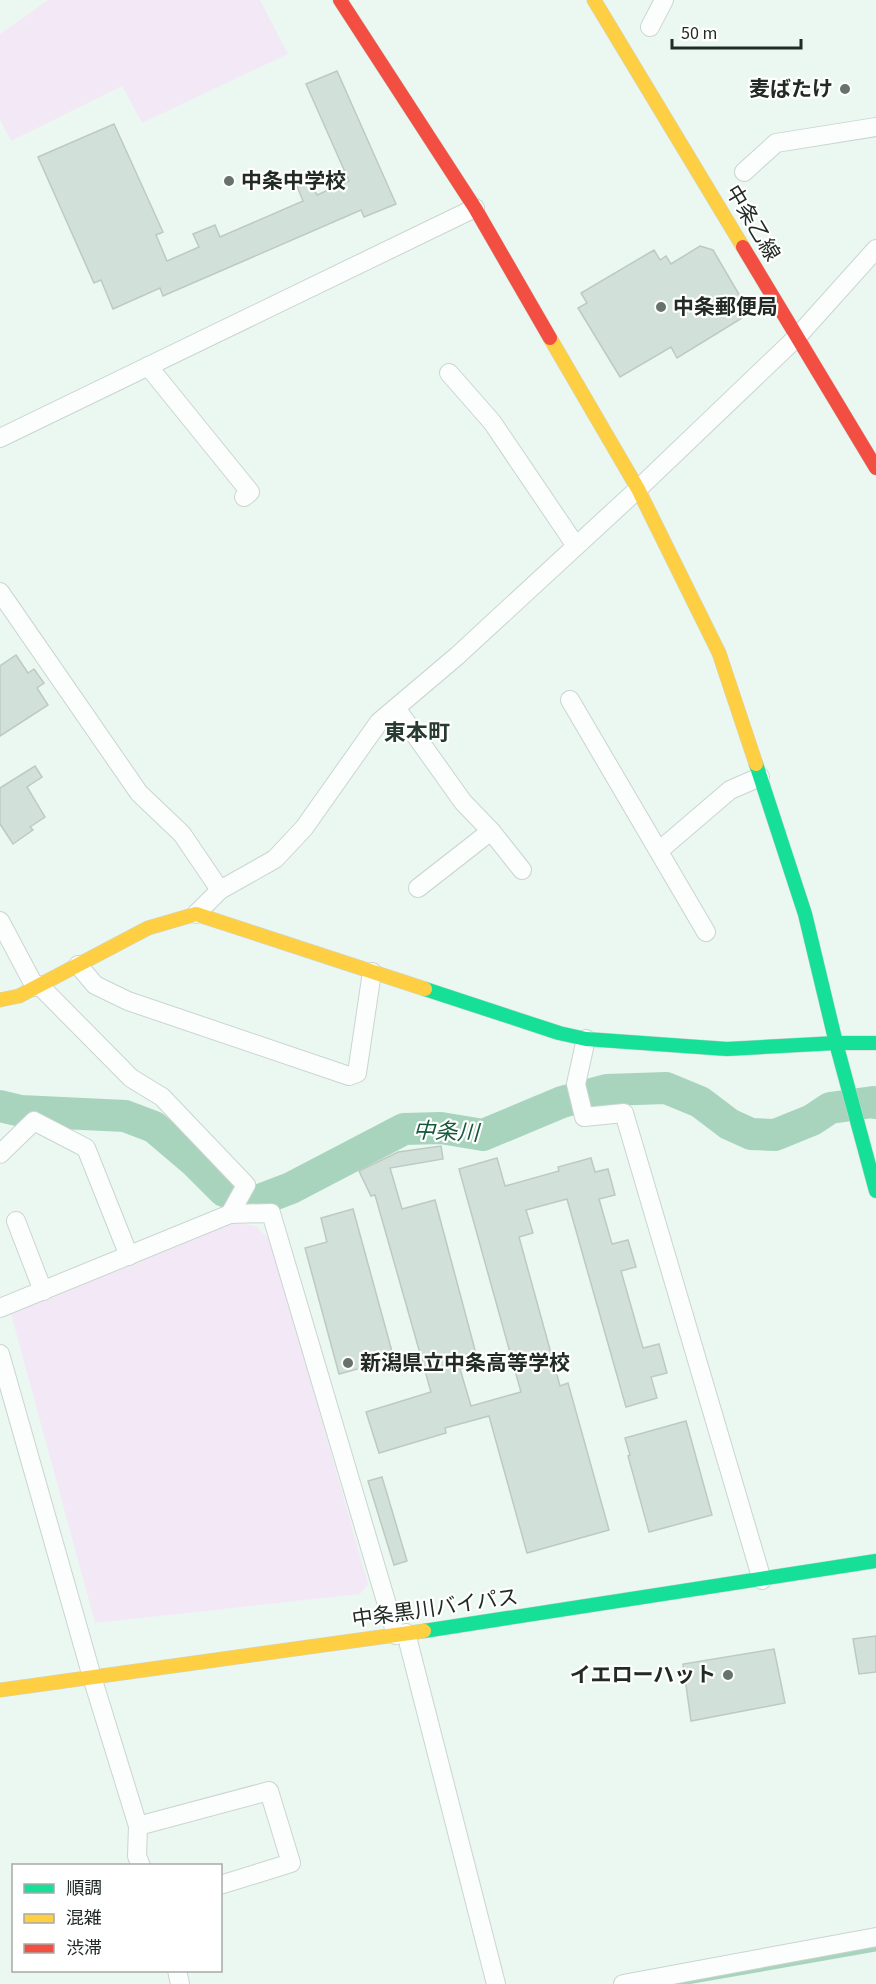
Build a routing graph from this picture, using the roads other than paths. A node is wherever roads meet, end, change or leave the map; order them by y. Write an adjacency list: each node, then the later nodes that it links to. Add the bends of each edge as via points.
1 (340, 0): 7 (main road)
2 (594, 0): 9 (main road, 中条乙線)
3 (664, 0): 4 (street)
4 (650, 27)
5 (876, 127): 6 (street, via 776,143)
6 (744, 172)
7 (475, 208): 10 (street); 14 (main road)
8 (876, 249): 9 (street)
9 (797, 337): 13 (main road, 中条乙線); 14 (street)
10 (148, 366): 12 (street); 15 (street, via 250,492)
11 (449, 373): 16 (street, via 492,423)
12 (0, 438)
13 (876, 468)
14 (638, 489): 16 (street); 20 (main road, via 719,653)
15 (244, 497)
16 (576, 546): 19 (street)
17 (0, 592): 25 (street, via 139,793 182,834)
18 (570, 700): 22 (street)
19 (396, 708): 21 (street, via 463,802); 25 (street, via 379,722 304,828 275,859)
20 (760, 777): 22 (street, via 730,790); 34 (main road, via 805,914)
21 (490, 831): 23 (street); 24 (street)
22 (660, 850): 28 (street)
23 (522, 870)
24 (418, 888)
25 (220, 890): 26 (street)
26 (196, 914): 29 (main road, via 148,928); 30 (main road)
27 (0, 921): 31 (street)
28 (706, 932)
29 (78, 965): 30 (street, via 95,985 128,1001 349,1076 357,1073); 31 (main road)
30 (372, 972): 33 (main road)
31 (37, 986): 32 (main road); 38 (street, via 131,1078 162,1097 246,1185)
32 (0, 1000)
33 (586, 1039): 34 (main road, via 727,1049); 45 (street, via 576,1084 584,1117 624,1113)
34 (836, 1043): 35 (main road); 37 (main road)
35 (876, 1043)
36 (0, 1154): 40 (street, via 34,1121 86,1148)
37 (876, 1191)
38 (230, 1214): 40 (street); 46 (street, via 271,1213)
39 (16, 1221): 41 (street)
40 (129, 1256): 41 (street)
41 (43, 1291): 42 (street)
42 (0, 1308)
43 (0, 1354): 47 (street)
44 (876, 1562): 45 (main road, 中条黒川バイパス)
45 (762, 1580): 46 (main road, 中条黒川バイパス)
46 (401, 1634): 47 (main road, 中条黒川バイパス); 53 (street)
47 (92, 1677): 48 (main road, 中条黒川バイパス); 49 (street)
48 (0, 1690)
49 (138, 1826): 50 (street); 51 (street, via 269,1791 291,1863)
50 (140, 1864)
51 (222, 1884)
52 (876, 1937): 54 (street)
53 (496, 1984)
54 (623, 1984)

